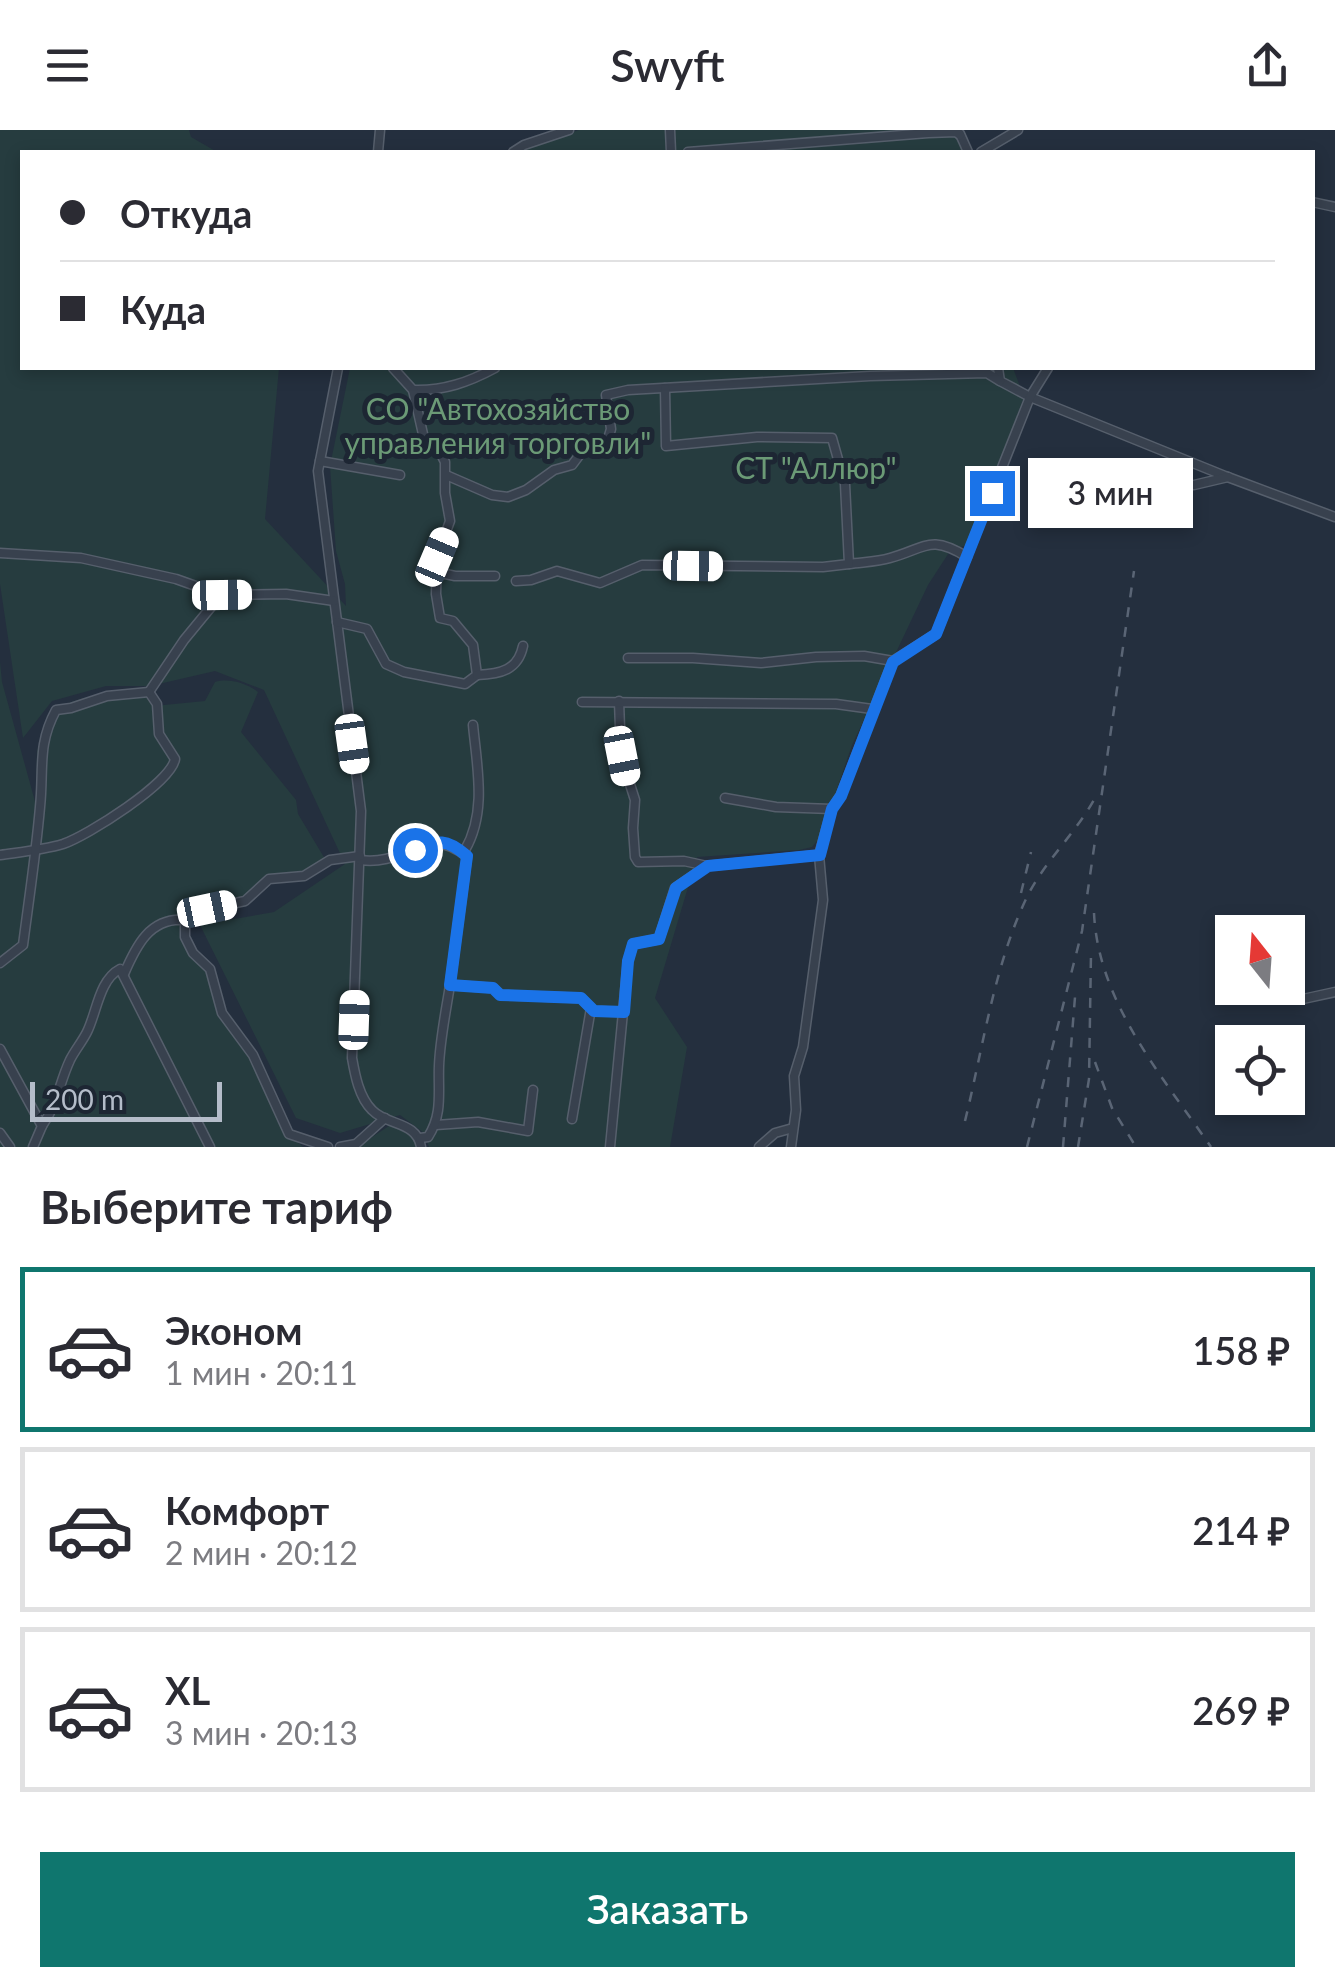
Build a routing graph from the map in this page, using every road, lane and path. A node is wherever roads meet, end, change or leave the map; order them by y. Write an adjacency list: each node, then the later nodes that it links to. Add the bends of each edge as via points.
1 (569, 130): 4 (street)
2 (1018, 130): 6 (street)
3 (960, 133): 5 (street)
4 (516, 150)
5 (713, 150)
6 (984, 150)
7 (338, 370): 16 (street)
8 (395, 370): 14 (street)
9 (492, 370): 14 (street, via 434,390)
10 (998, 370): 12 (street)
11 (1047, 370): 15 (street)
12 (1000, 381): 13 (street, via 987,374 888,375); 15 (street)
13 (665, 388): 18 (street, via 606,395 608,440 526,490 492,495); 24 (street, via 666,446 832,438 845,484)
14 (413, 390): 18 (street, via 425,443 439,450)
15 (1030, 397): 19 (street); 23 (street)
16 (320, 461): 17 (street); 29 (street)
17 (400, 474)
18 (446, 475): 25 (street, via 450,521)
19 (1228, 478): 20 (street); 21 (street)
20 (1194, 485)
21 (1335, 516)
22 (0, 552): 28 (street, via 80,558)
23 (966, 558): 24 (street, via 950,546 928,543 887,560); 33 (street, via 936,634)
24 (849, 564): 27 (street, via 642,565 600,583 557,571)
25 (436, 572): 26 (street); 34 (street, via 440,618 453,621 472,645)
26 (494, 576)
27 (516, 581)
28 (222, 595): 29 (street); 35 (street)
29 (334, 601): 30 (street)
30 (337, 622): 34 (street, via 367,629 386,664 404,672 464,684); 46 (street, via 362,811)
31 (523, 646): 34 (street, via 514,666)
32 (628, 658): 33 (street, via 761,663 864,656)
33 (893, 662): 38 (street)
34 (477, 675)
35 (149, 692): 42 (street, via 56,710 40,754); 42 (street, via 174,767 86,834)
36 (620, 701): 37 (street); 38 (street); 47 (street, via 622,756 635,800 634,857)
37 (582, 702)
38 (872, 709): 41 (street)
39 (473, 726): 43 (street, via 479,813)
40 (724, 798): 41 (street)
41 (832, 809): 45 (street)
42 (36, 850): 44 (street); 49 (street, via 22,945)
43 (460, 851): 46 (street, via 438,841 378,863); 51 (street, via 467,856)
44 (0, 855)
45 (820, 855): 47 (street); 62 (street, via 823,900 794,1076)
46 (360, 858): 48 (street, via 330,860 304,876 270,880 245,901); 58 (street, via 352,1058 356,1082)
47 (708, 866): 55 (street, via 676,888 659,939 633,944)
48 (185, 920): 50 (street, via 171,919 148,932); 68 (street, via 185,937 210,969 222,1013 253,1055 289,1134)
49 (0, 963)
50 (124, 974): 61 (street, via 111,974 71,1058 59,1101); 67 (street)
51 (450, 985): 54 (street, via 493,988 500,995 581,998); 60 (street)
52 (1335, 992): 53 (street)
53 (1305, 998)
54 (590, 1008): 55 (street); 59 (street)
55 (624, 1012): 70 (street)
56 (0, 1049): 61 (street)
57 (534, 1090): 60 (street, via 528,1131 478,1122)
58 (385, 1118): 64 (street, via 412,1130); 69 (street, via 356,1144)
59 (572, 1118)
60 (436, 1125): 64 (street)
61 (42, 1126): 66 (street)
62 (793, 1128): 71 (street); 72 (street)
63 (0, 1134): 65 (street)
64 (420, 1143)
65 (10, 1147)
66 (33, 1147)
67 (210, 1147)
68 (328, 1147)
69 (340, 1147)
70 (610, 1147)
71 (759, 1147)
72 (790, 1147)

